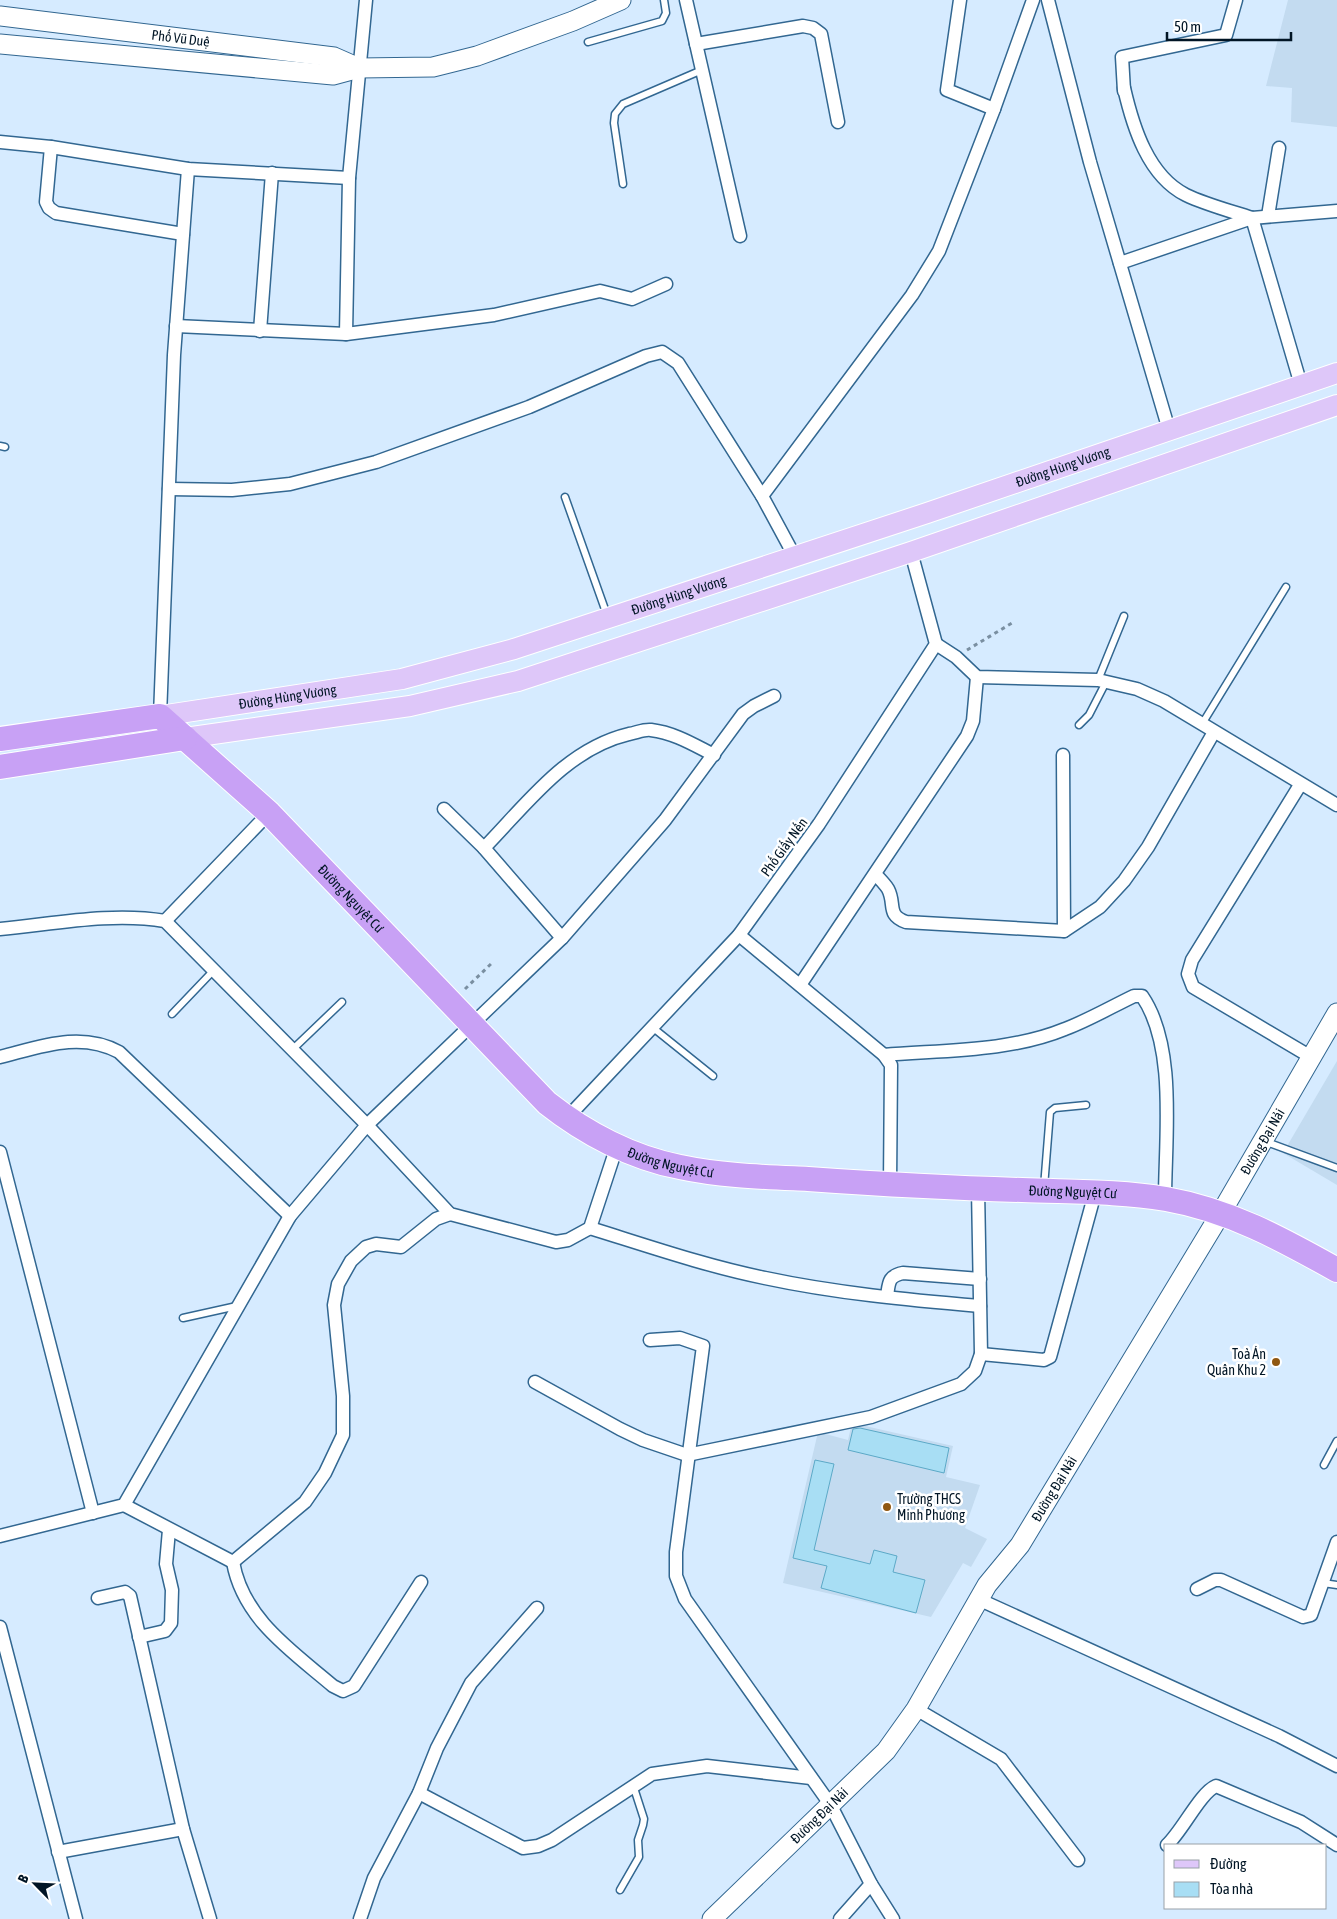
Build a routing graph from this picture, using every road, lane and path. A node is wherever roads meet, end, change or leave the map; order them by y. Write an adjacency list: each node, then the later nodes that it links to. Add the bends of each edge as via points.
1 (366, 0): 13 (street)
2 (621, 0): 13 (street, Phố Vũ Duệ, via 477,56 432,67)
3 (664, 0): 10 (lane, via 666,13 662,21)
4 (686, 0): 12 (street)
5 (960, 0): 15 (street, via 947,90)
6 (1033, 0): 15 (street)
7 (1048, 0): 29 (street)
8 (1236, 0): 26 (street, via 1226,35 1122,57 1124,89 1138,135 1154,168 1185,195)
9 (0, 16): 13 (street, Phố Vũ Duệ, via 334,57)
10 (588, 42)
11 (0, 44): 13 (street, Phố Vũ Duệ, via 333,75)
12 (696, 44): 14 (street); 16 (street, via 803,26 813,28 820,34)
13 (359, 68): 22 (street)
14 (702, 70): 23 (lane, via 623,104 615,114); 28 (street)
15 (994, 109): 39 (street, via 939,251 926,274)
16 (838, 122)
17 (0, 142): 18 (street)
18 (51, 147): 20 (street); 27 (street, via 46,202 56,213)
19 (1279, 148): 25 (street)
20 (188, 169): 21 (street); 27 (street)
21 (272, 173): 22 (street); 32 (street)
22 (350, 178): 33 (street)
23 (622, 184)
24 (1337, 211): 25 (street)
25 (1268, 216): 26 (street)
26 (1252, 218): 29 (street); 35 (street)
27 (183, 234): 31 (street)
28 (740, 236)
29 (1120, 263): 37 (street)
30 (666, 284): 33 (street, via 632,298 600,291 494,315)
31 (176, 326): 32 (street); 38 (street)
32 (260, 331): 33 (street)
33 (346, 334)
34 (1337, 373): 35 (main road, Đường Hùng Vương)
35 (1301, 385): 37 (main road, Đường Hùng Vương)
36 (1337, 405): 42 (main road, Đường Hùng Vương)
37 (1169, 430): 41 (main road, Đường Hùng Vương)
38 (169, 489): 39 (street, via 232,490 290,484 376,462 662,352 678,363); 54 (street)
39 (762, 496): 44 (street)
40 (565, 497): 47 (lane)
41 (927, 513): 42 (main road); 44 (main road, Đường Hùng Vương)
42 (936, 543): 43 (main road, Đường Hùng Vương)
43 (911, 552): 49 (street); 58 (main road, Đường Hùng Vương, via 518,681 410,706)
44 (795, 557): 47 (main road, Đường Hùng Vương)
45 (1286, 587): 55 (lane)
46 (1124, 616): 52 (lane)
47 (608, 618): 54 (main road, Đường Hùng Vương, via 514,649 402,679)
48 (1012, 623): 50 (path)
49 (936, 644): 50 (street); 72 (street, Phố Giấy Nến, via 819,824)
50 (956, 657): 51 (street)
51 (977, 677): 52 (street); 68 (street, via 973,721 967,736)
52 (1102, 681): 55 (street, via 1137,689); 56 (lane, via 1093,708)
53 (774, 696): 60 (street, via 743,714)
54 (160, 716): 58 (highway, Đường Nguyệt Cư); 59 (highway, Đường Hùng Vương)
55 (1202, 724): 57 (street)
56 (1079, 725)
57 (1214, 732): 63 (street); 71 (street, via 1148,847 1124,881 1100,907)
58 (185, 738): 62 (highway, Đường Hùng Vương); 66 (highway, Đường Nguyệt Cư)
59 (0, 739)
60 (714, 755): 67 (street, via 674,735 649,730 617,737 586,750 555,774); 73 (street, via 665,820)
61 (1063, 755): 71 (street)
62 (0, 767)
63 (1300, 785): 64 (street); 86 (street, via 1192,960 1188,974 1193,986)
64 (1337, 805)
65 (444, 808): 67 (street)
66 (269, 813): 69 (street); 78 (highway, Đường Nguyệt Cư)
67 (484, 848): 73 (street)
68 (875, 874): 71 (street, via 888,889 897,919 906,922); 76 (street)
69 (165, 921): 70 (street, via 120,917); 75 (street)
70 (0, 930)
71 (1064, 931)
72 (738, 935): 76 (street); 82 (street, Phố Giấy Nến)
73 (562, 938): 81 (street)
74 (494, 962): 78 (path)
75 (214, 970): 80 (lane); 83 (street)
76 (800, 985): 84 (street)
77 (342, 1002): 83 (lane)
78 (450, 1003): 81 (highway, Đường Nguyệt Cư)
79 (1337, 1013): 86 (street, Đường Đại Nải)
80 (172, 1014)
81 (471, 1026): 89 (highway, Đường Nguyệt Cư, via 536,1093); 90 (street)
82 (652, 1027): 87 (lane); 89 (street, Phố Giấy Nến)
83 (293, 1048): 90 (street)
84 (884, 1054): 95 (street, via 893,1075); 99 (street, via 994,1046 1028,1040 1064,1030 1134,996 1142,996 1162,1042 1166,1068)
85 (0, 1057): 102 (street, via 66,1042 89,1041 119,1052)
86 (1311, 1057): 91 (street, Đường Đại Nải)
87 (713, 1076)
88 (1086, 1105): 97 (lane, via 1055,1108 1050,1112)
89 (567, 1118): 92 (highway, Đường Nguyệt Cư)
90 (367, 1125): 101 (street); 102 (street)
91 (1263, 1140): 94 (lane); 100 (street, Đường Đại Nải)
92 (617, 1146): 95 (highway, Đường Nguyệt Cư, via 687,1168); 103 (street)
93 (0, 1152): 117 (street)
94 (1337, 1168)
95 (890, 1185): 96 (highway, Đường Nguyệt Cư)
96 (978, 1189): 97 (highway, Đường Nguyệt Cư); 105 (street)
97 (1043, 1191): 98 (highway, Đường Nguyệt Cư)
98 (1095, 1193): 99 (highway, Đường Nguyệt Cư); 111 (street, via 1050,1357 1044,1360)
99 (1165, 1199): 100 (highway, Đường Nguyệt Cư)
100 (1221, 1213): 104 (highway, Đường Nguyệt Cư, via 1268,1232); 127 (street, Đường Đại Nải, via 1020,1545)
101 (450, 1214): 103 (street, via 556,1242 568,1240); 121 (street, via 436,1219 401,1247 366,1246 351,1261 338,1284 334,1305 343,1396 342,1435 325,1473 305,1502)
102 (290, 1216): 107 (street)
103 (590, 1228): 106 (street, via 696,1261 766,1278)
104 (1337, 1270)
105 (980, 1280): 106 (street, via 903,1273 889,1279); 108 (street)
106 (887, 1296): 108 (street)
107 (238, 1306): 109 (lane); 116 (street)
108 (980, 1306): 111 (street)
109 (183, 1318)
110 (650, 1340): 114 (street, via 680,1338 703,1346)
111 (981, 1354): 114 (street, via 975,1372 961,1384 871,1416)
112 (535, 1382): 114 (street, via 627,1433)
113 (1337, 1440): 115 (lane)
114 (687, 1455): 133 (street, via 676,1576 685,1598)
115 (1324, 1465)
116 (124, 1505): 117 (street); 118 (street)
117 (93, 1513): 119 (street)
118 (169, 1530): 121 (street); 130 (street, via 166,1564 172,1590 171,1623 165,1631)
119 (0, 1536)
120 (1337, 1542): 123 (street)
121 (233, 1562): 122 (street, via 236,1580 250,1609 273,1635 343,1691 354,1686)
122 (421, 1582)
123 (1323, 1583): 124 (lane); 125 (street, via 1311,1615 1303,1616 1221,1580)
124 (1337, 1585)
125 (1197, 1589)
126 (98, 1598): 130 (street, via 126,1592)
127 (978, 1599): 131 (street, Đường Đại Nải); 132 (street, via 1279,1736)
128 (537, 1608): 135 (street, via 471,1683 437,1748)
129 (0, 1627): 140 (street)
130 (139, 1637): 137 (street)
131 (916, 1709): 136 (street, Đường Đại Nải, via 886,1751); 141 (street, via 1002,1759)
132 (1337, 1766)
133 (811, 1778): 134 (street, via 706,1766 652,1774); 136 (street)
134 (633, 1785): 135 (street, via 552,1840 523,1848); 143 (lane, via 644,1819 638,1840 640,1850)
135 (419, 1793): 146 (street, via 374,1878)
136 (830, 1804): 142 (street); 147 (street, Đường Đại Nải)
137 (182, 1829): 140 (street); 145 (street)
138 (1168, 1844): 139 (street, via 1185,1825 1208,1790 1216,1786 1301,1822)
139 (1337, 1846)
140 (58, 1852): 144 (street)
141 (1078, 1860)
142 (871, 1884): 148 (street); 149 (street)
143 (620, 1890)
144 (76, 1919)
145 (210, 1919)
146 (360, 1919)
147 (712, 1919)
148 (840, 1919)
149 (893, 1919)

